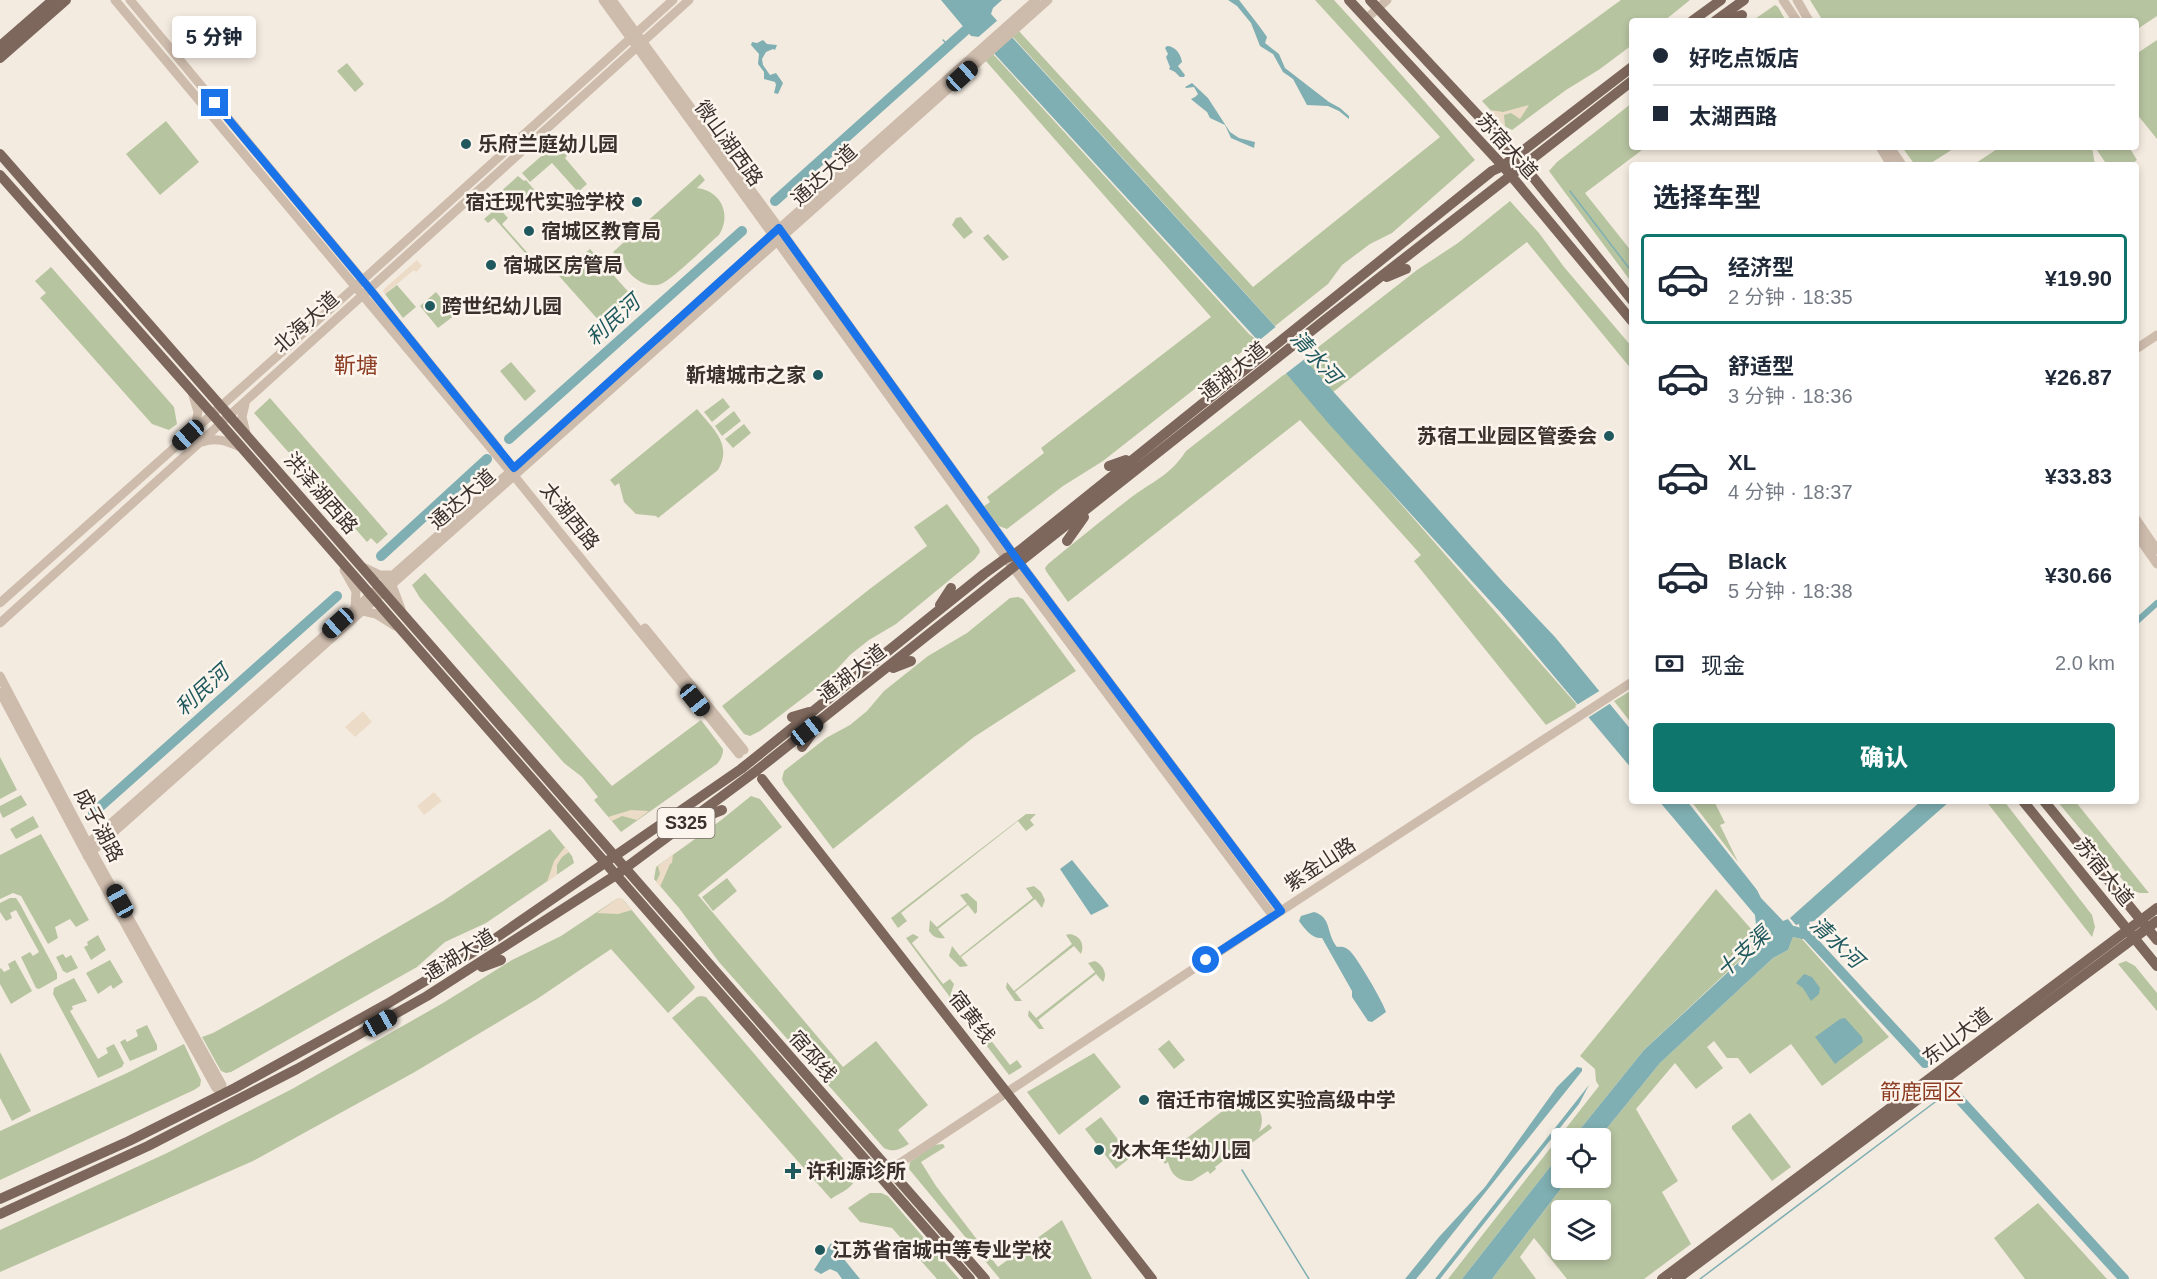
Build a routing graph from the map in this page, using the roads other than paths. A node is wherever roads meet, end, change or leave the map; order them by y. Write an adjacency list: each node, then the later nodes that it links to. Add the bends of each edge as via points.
1 (53, 0): 30 (main road)
2 (66, 0): 31 (main road)
3 (115, 0): 46 (street, 太湖西路)
4 (130, 0): 46 (street, 太湖西路)
5 (603, 0): 28 (street, 微山湖西路)
6 (612, 0): 28 (street, 微山湖西路)
7 (673, 0): 28 (street, 北海大道)
8 (689, 0): 29 (street, 北海大道)
9 (1036, 0): 27 (street, 通达大道)
10 (1048, 0): 27 (street, 通达大道)
11 (1349, 0): 26 (main road, 苏宿大道)
12 (1387, 0): 18 (street)
13 (1706, 0): 20 (main road)
14 (1721, 0): 21 (main road)
15 (1744, 0): 22 (main road)
16 (1783, 0): 24 (street)
17 (1797, 0): 25 (street)
18 (1374, 4): 26 (street); 37 (main road, 苏宿大道)
19 (1742, 15): 23 (main road)
20 (1693, 18)
21 (1695, 18)
22 (1719, 18)
23 (1734, 18)
24 (1795, 18)
25 (1807, 18)
26 (1366, 19): 38 (main road, 苏宿大道)
27 (1014, 25): 42 (street, 通达大道)
28 (633, 34): 29 (street, 微山湖西路); 33 (street, 北海大道)
29 (640, 44): 34 (street, 北海大道); 42 (street, 微山湖西路)
30 (0, 46)
31 (0, 58)
32 (1629, 64): 37 (main road, 通湖大道)
33 (598, 66): 34 (street); 43 (street, 北海大道)
34 (606, 75): 44 (street, 北海大道)
35 (1629, 83): 37 (main road, 通湖大道)
36 (0, 154): 55 (main road, 洪泽湖西路)
37 (1520, 160): 38 (main road, 通湖大道); 49 (main road, 苏宿大道)
38 (1507, 171): 41 (main road, 通湖大道, via 1492,171); 47 (main road, 通湖大道); 51 (main road, 苏宿大道)
39 (0, 175): 57 (main road, 洪泽湖西路)
40 (1447, 196): 41 (main road)
41 (1429, 222): 50 (main road, 通湖大道)
42 (778, 234): 76 (street, 通达大道); 83 (street, 微山湖西路)
43 (393, 253): 44 (street); 46 (street, 北海大道)
44 (400, 261): 48 (street, 北海大道)
45 (1406, 269): 47 (main road)
46 (359, 283): 48 (street, 太湖西路); 56 (street, 北海大道)
47 (1372, 283): 50 (main road, 通湖大道)
48 (366, 291): 58 (street, 北海大道); 76 (street, 太湖西路)
49 (1629, 296)
50 (1321, 316): 54 (main road, 通湖大道)
51 (1629, 317)
52 (2157, 335): 53 (street)
53 (2139, 347)
54 (1265, 361): 73 (main road, 通湖大道); 77 (main road, 通湖大道)
55 (190, 370): 57 (main road, via 189,379); 60 (main road, 洪泽湖西路)
56 (256, 375): 58 (street); 61 (street, 北海大道)
57 (182, 380): 59 (main road, 洪泽湖西路)
58 (264, 384): 62 (street, 北海大道)
59 (191, 390): 64 (main road, 洪泽湖西路); 67 (street, via 198,412)
60 (211, 394): 61 (street); 63 (main road, 洪泽湖西路)
61 (234, 394): 63 (street, 北海大道)
62 (246, 401): 65 (street, 北海大道); 68 (street, via 242,417)
63 (222, 406): 64 (street, 北海大道); 65 (main road, 洪泽湖西路)
64 (212, 414): 66 (main road, 洪泽湖西路); 67 (street, 北海大道)
65 (230, 415): 66 (street, 北海大道); 68 (main road, 洪泽湖西路)
66 (221, 424): 69 (street, 北海大道); 72 (main road, 洪泽湖西路)
67 (195, 430): 71 (street, 北海大道)
68 (246, 434): 70 (main road, 洪泽湖西路)
69 (200, 443): 72 (street, via 222,440); 74 (street, 北海大道)
70 (258, 448): 72 (main road); 85 (main road, 洪泽湖西路)
71 (172, 449): 74 (street, via 181,451); 89 (street, 北海大道)
72 (245, 451): 82 (main road, 洪泽湖西路)
73 (1138, 455): 75 (main road); 83 (main road, 通湖大道)
74 (182, 459): 92 (street, 北海大道)
75 (1109, 466)
76 (514, 472): 86 (street, 通达大道); 102 (street, 太湖西路)
77 (1090, 507): 80 (main road); 83 (main road, 通湖大道)
78 (2139, 523): 81 (street)
79 (2139, 538): 84 (street)
80 (1067, 541)
81 (2157, 550)
82 (336, 555): 88 (main road, 洪泽湖西路); 90 (street, via 356,591)
83 (1013, 561): 91 (main road, 通湖大道); 95 (main road, 通湖大道); 115 (street, 微山湖西路)
84 (2157, 564)
85 (362, 566): 86 (main road, 洪泽湖西路); 86 (street, via 380,575)
86 (387, 584): 88 (street, 通达大道); 109 (main road, 洪泽湖西路, via 409,621)
87 (951, 588): 91 (main road)
88 (372, 597): 90 (street, 通达大道); 93 (main road, 洪泽湖西路)
89 (0, 603)
90 (359, 609): 93 (street, via 376,614); 108 (street, 通达大道)
91 (934, 614): 99 (main road, 通湖大道)
92 (2, 618)
93 (402, 631): 110 (main road, 洪泽湖西路)
94 (911, 661): 95 (main road)
95 (881, 673): 99 (main road, 通湖大道)
96 (0, 676): 108 (street, 成子湖路)
97 (1629, 684): 115 (street, 紫金山路)
98 (0, 692): 108 (street, 成子湖路)
99 (819, 714): 100 (main road); 101 (main road); 103 (main road, 通湖大道); 109 (main road, 通湖大道)
100 (792, 717)
101 (802, 747)
102 (742, 752)
103 (759, 775): 107 (main road, 通湖大道 / S325); 127 (main road, 宿黄线)
104 (2025, 804): 119 (main road, 苏宿大道)
105 (2046, 804): 118 (main road, 苏宿大道)
106 (722, 810): 107 (main road)
107 (684, 824): 111 (main road, 通湖大道 / S325)
108 (87, 850): 126 (street, 成子湖路)
109 (615, 856): 110 (main road, 通湖大道); 111 (main road, 宿邳线)
110 (605, 864): 112 (main road, 宿邳线); 116 (main road, 通湖大道)
111 (626, 868): 112 (main road, 通湖大道 / S325); 130 (main road, 宿邳线)
112 (616, 875): 123 (main road, 通湖大道); 131 (main road, 宿邳线)
113 (545, 893): 116 (main road)
114 (2157, 908): 118 (main road, 东山大道)
115 (1277, 913): 127 (street, 紫金山路)
116 (528, 915): 124 (main road, 通湖大道, via 387,1004)
117 (2157, 921): 118 (main road, 东山大道)
118 (2144, 924): 119 (main road, 东山大道); 120 (main road, 苏宿大道)
119 (2131, 935): 122 (main road, 苏宿大道); 137 (main road, 东山大道); 138 (main road, 东山大道)
120 (2157, 940)
121 (501, 960): 123 (main road)
122 (2157, 966)
123 (464, 973): 133 (main road, 通湖大道, via 232,1104)
124 (294, 1056): 125 (main road); 129 (main road, 通湖大道)
125 (265, 1062)
126 (219, 1086)
127 (1007, 1092): 130 (street, 紫金山路); 136 (main road, 宿黄线)
128 (167, 1112): 129 (main road)
129 (142, 1134): 132 (main road, 通湖大道)
130 (890, 1170): 131 (street, 紫金山路); 135 (main road, 宿邳线)
131 (879, 1177): 134 (main road, 宿邳线)
132 (0, 1199)
133 (0, 1214)
134 (970, 1279)
135 (985, 1279)
136 (1152, 1279)
137 (1662, 1279)
138 (1677, 1279)

